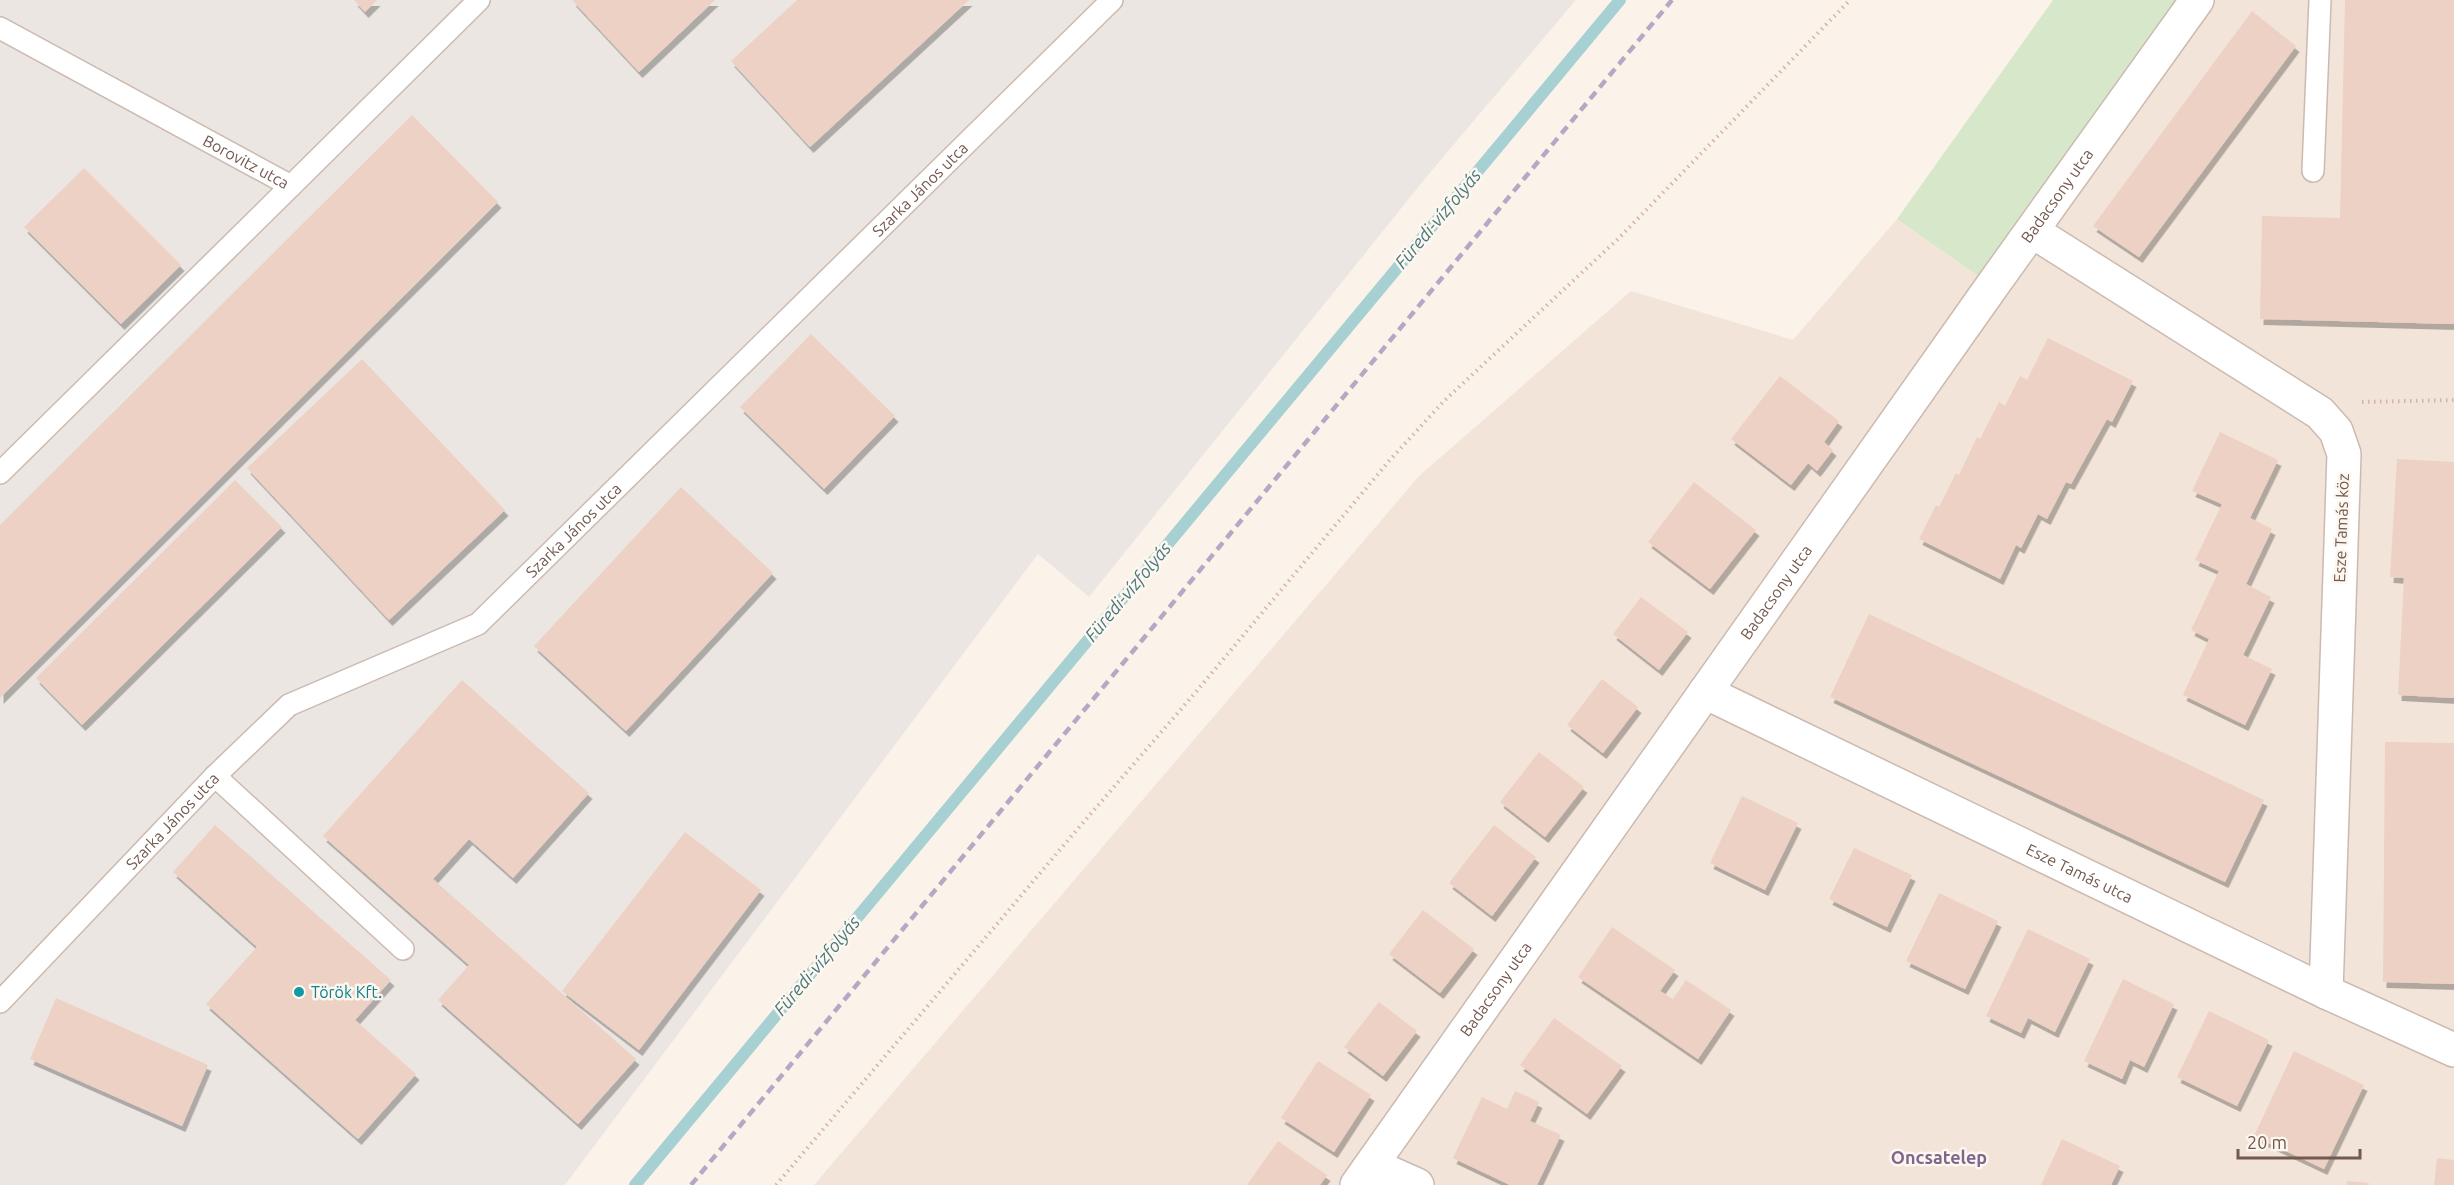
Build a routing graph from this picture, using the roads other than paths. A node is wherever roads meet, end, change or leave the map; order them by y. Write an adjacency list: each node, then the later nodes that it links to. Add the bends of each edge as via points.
1 (479, 0): 7 (lane, Borovitz utca)
2 (1112, 0): 11 (lane, Szarka János utca, via 478,624 289,705)
3 (2197, 0): 8 (street, Badacsony utca)
4 (2320, 0): 6 (lane)
5 (0, 28): 7 (lane, Borovitz utca)
6 (2313, 171)
7 (291, 186): 9 (lane)
8 (2032, 231): 10 (street, Badacsony utca); 13 (street, Esze Tamás köz, via 2320,413 2336,431 2344,454)
9 (0, 473)
10 (1705, 692): 13 (street, Esze Tamás utca); 16 (street, Badacsony utca)
11 (215, 776): 12 (lane); 14 (lane, Szarka János utca)
12 (403, 949)
13 (2326, 992): 15 (street, Esze Tamás utca)
14 (0, 1002)
15 (2454, 1050)
16 (1365, 1175): 17 (street)
17 (1416, 1185)

